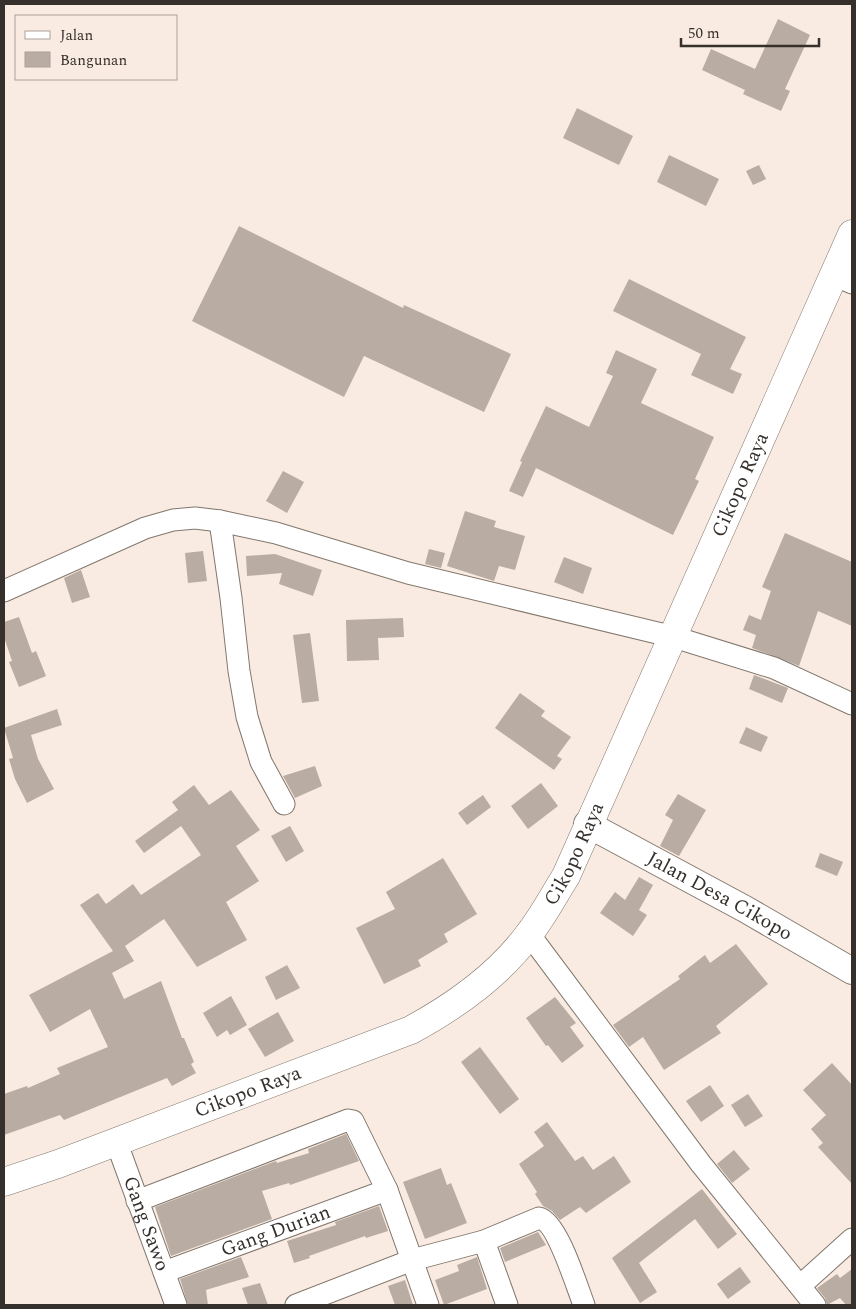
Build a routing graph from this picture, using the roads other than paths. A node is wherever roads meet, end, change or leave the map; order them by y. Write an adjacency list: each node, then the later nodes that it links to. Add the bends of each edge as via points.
1 (852, 234): 2 (highway, Cikopo Raya)
2 (843, 279): 5 (highway, Cikopo Raya)
3 (220, 521): 4 (street, via 180,520 145,528); 5 (street, via 276,533 408,573); 7 (street, via 247,717 261,762)
4 (4, 591)
5 (674, 637): 6 (street, via 774,668); 8 (highway, Cikopo Raya)
6 (852, 704)
7 (284, 804)
8 (587, 824): 9 (highway, Cikopo Raya, via 566,876); 10 (main road, Jalan Desa Cikopo)
9 (529, 934): 11 (highway, Cikopo Raya, via 480,984 411,1030); 19 (street, via 701,1164)
10 (852, 970)
11 (116, 1142): 12 (highway, Cikopo Raya); 14 (street, Gang Sawo)
12 (4, 1182)
13 (387, 1190): 14 (street, via 356,1125 348,1120); 17 (street); 18 (street, Gang Durian)
14 (137, 1201): 18 (street, Gang Sawo)
15 (852, 1239): 19 (street)
16 (484, 1240): 17 (street); 23 (street); 24 (street, via 534,1218 546,1220 555,1233)
17 (412, 1260): 21 (street); 22 (street)
18 (164, 1272): 20 (street, Gang Sawo)
19 (800, 1286): 25 (street)
20 (176, 1305)
21 (296, 1305)
22 (428, 1305)
23 (507, 1305)
24 (584, 1305)
25 (815, 1305)

